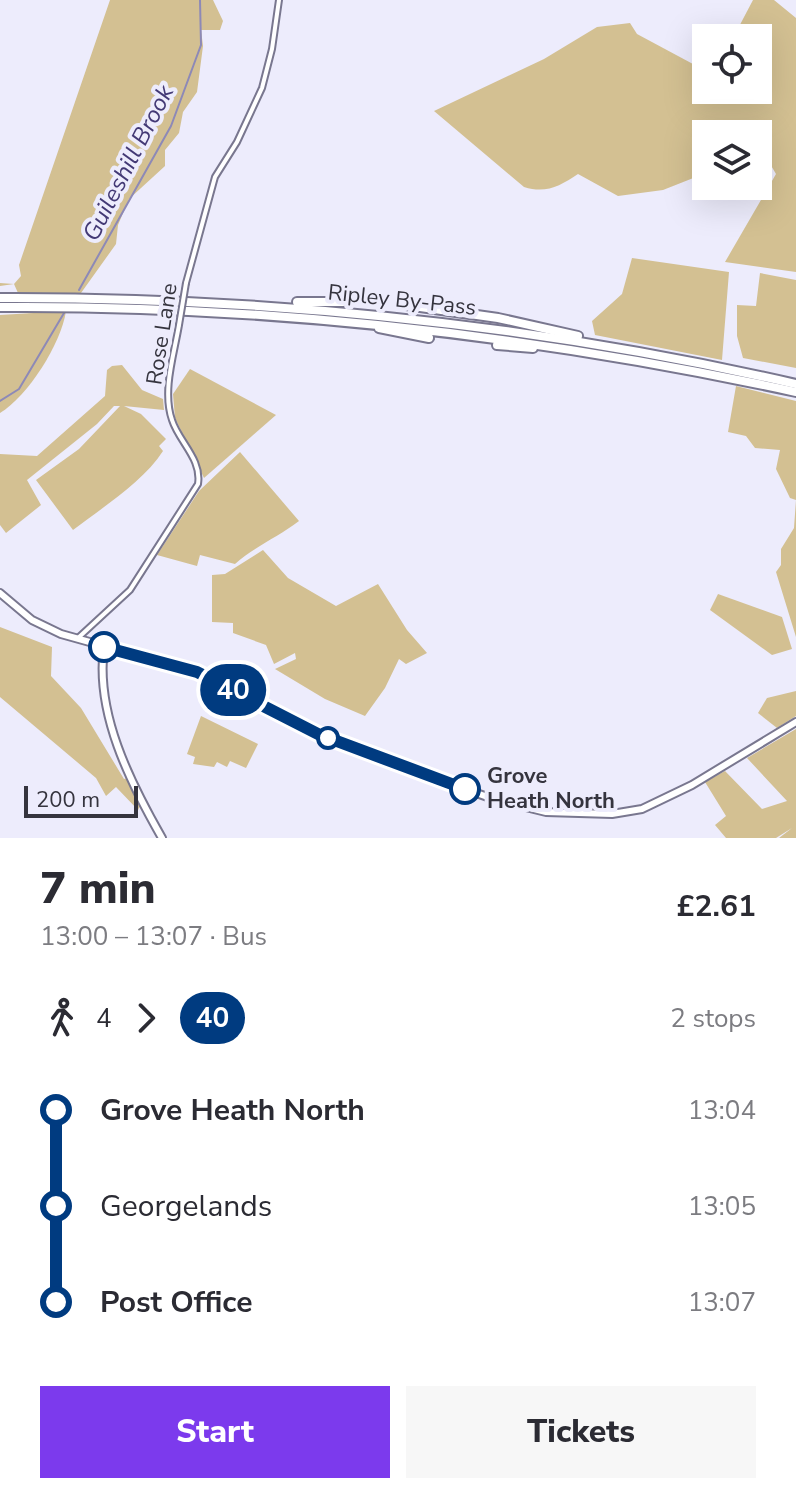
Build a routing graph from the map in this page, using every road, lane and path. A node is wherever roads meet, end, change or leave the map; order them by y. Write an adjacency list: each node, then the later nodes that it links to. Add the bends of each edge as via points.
1 (279, 0): 14 (street, Rose Lane, bridge, via 262,88 215,177 186,283 169,408 197,466 198,484 130,590)
2 (0, 298): 4 (highway, Ripley By-Pass)
3 (343, 302): 4 (highway)
4 (228, 303): 10 (highway, Ripley By-Pass, via 441,321)
5 (406, 305): 10 (highway, via 498,318)
6 (0, 307): 7 (highway, Ripley By-Pass)
7 (291, 315): 8 (highway); 10 (highway, Ripley By-Pass)
8 (429, 338)
9 (497, 345): 10 (highway)
10 (650, 358): 11 (highway, Ripley By-Pass); 12 (highway, Ripley By-Pass)
11 (796, 384)
12 (796, 392)
13 (0, 593): 14 (main road, via 32,620)
14 (77, 640): 15 (main road)
15 (104, 647): 16 (main road, via 201,674 302,728 383,760 514,806 555,813 618,813 651,806); 17 (main road, via 104,705 140,800)
16 (796, 722)
17 (162, 838)

